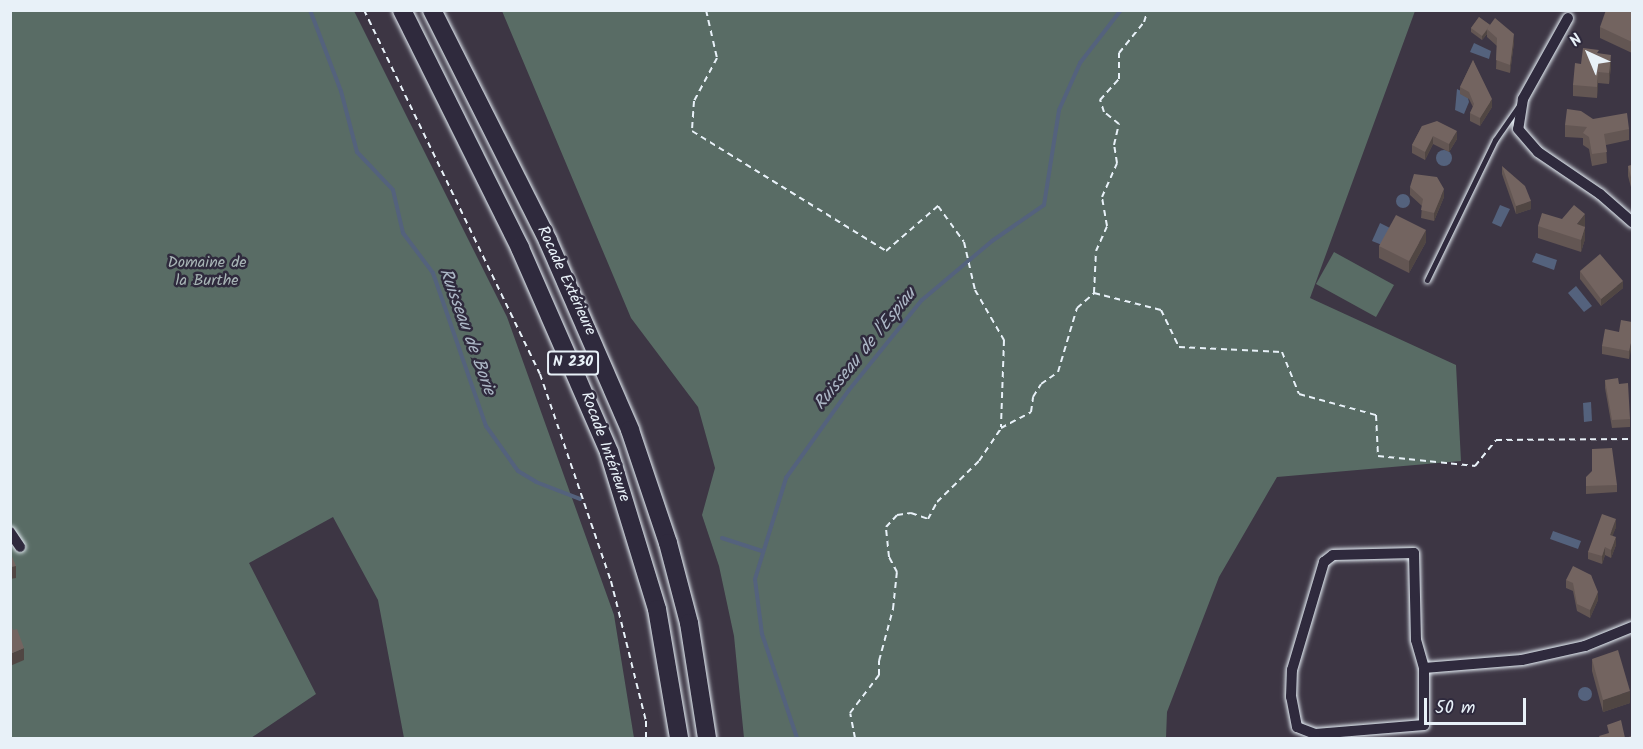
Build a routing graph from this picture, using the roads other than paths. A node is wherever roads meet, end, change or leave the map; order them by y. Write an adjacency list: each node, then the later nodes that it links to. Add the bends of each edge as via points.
1 (402, 10): 11 (highway, Rocade Intérieure / N 230, via 520,248 609,452 657,609)
2 (432, 10): 12 (highway, Rocade Extérieure / N 230, via 548,241 630,430 668,543 686,612)
3 (1568, 18): 4 (street)
4 (1523, 99): 5 (street, via 1518,129 1538,153 1600,194); 6 (lane, via 1495,140)
5 (1632, 222)
6 (1427, 280)
7 (10, 532): 8 (street)
8 (20, 547)
9 (1632, 627): 10 (street, via 1585,646 1522,660)
10 (1424, 668): 10 (street, via 1416,640 1414,553 1333,555 1324,562 1292,670 1291,697 1297,727 1316,734 1424,725)
11 (679, 738)
12 (707, 738)

